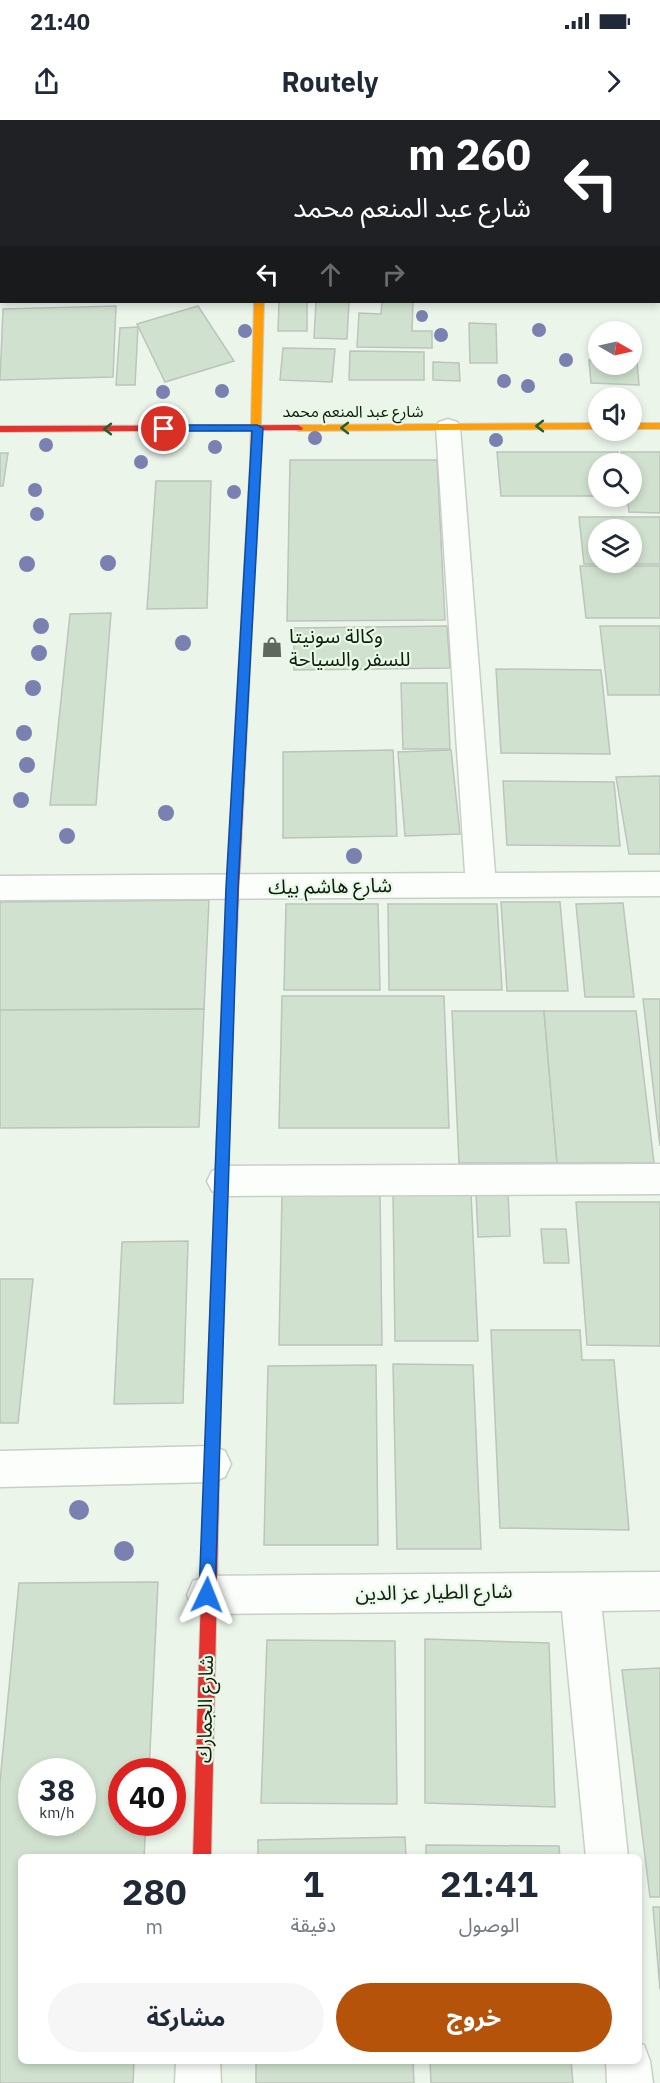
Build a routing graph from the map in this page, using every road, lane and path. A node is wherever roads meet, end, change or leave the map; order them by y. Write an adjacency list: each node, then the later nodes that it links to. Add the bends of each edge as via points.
1 (259, 303): 6 (street, شارع الجمارك)
2 (588, 426): 5 (street, شارع عبد المنعم محمد, one-way to 5)
3 (642, 426): 4 (street)
4 (660, 426)
5 (448, 427): 6 (street, شارع عبد المنعم محمد, one-way to 6); 9 (street)
6 (257, 428): 7 (street, شارع عبد المنعم محمد, one-way to 7); 10 (street, شارع الجمارك)
7 (0, 429)
8 (660, 884): 9 (street, شارع هاشم بيك)
9 (482, 885): 10 (street, شارع هاشم بيك)
10 (232, 887): 11 (street, شارع هاشم بيك); 13 (street, شارع الجمارك)
11 (0, 888)
12 (660, 1179): 13 (street)
13 (224, 1181): 14 (street, شارع الجمارك)
14 (212, 1464): 15 (street); 18 (street, شارع الجمارك)
15 (0, 1469)
16 (580, 1591): 17 (street, شارع الطيار عز الدين); 18 (street, شارع الطيار عز الدين); 20 (street)
17 (660, 1591)
18 (207, 1595): 19 (street, شارع الجمارك)
19 (202, 1854)
20 (607, 1854)
21 (198, 2064): 23 (street)
22 (628, 2064): 24 (street)
23 (198, 2083)
24 (630, 2083)

